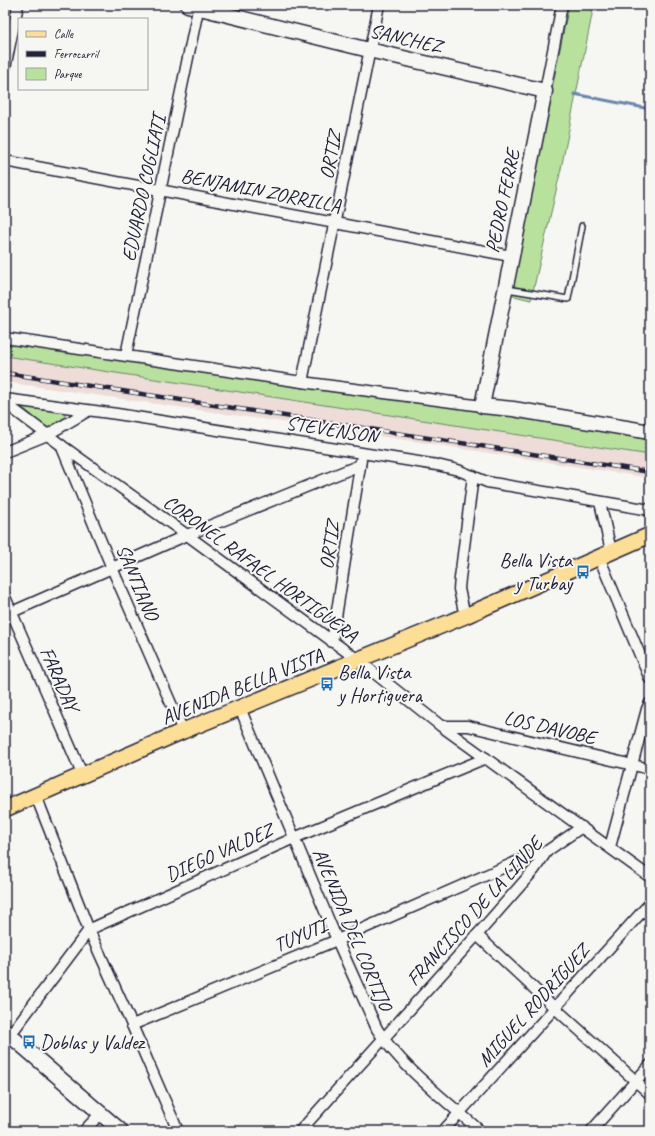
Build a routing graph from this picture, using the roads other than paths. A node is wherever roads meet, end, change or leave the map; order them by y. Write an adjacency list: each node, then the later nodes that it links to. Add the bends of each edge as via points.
1 (18, 5): 6 (street)
2 (379, 5): 5 (street, ORTIZ)
3 (562, 5): 7 (street, PEDRO FERRE)
4 (195, 6): 5 (street, SANCHEZ); 9 (street, EDUARDO COGLIATI)
5 (369, 50): 7 (street, SANCHEZ); 10 (street, ORTIZ)
6 (5, 68)
7 (545, 91): 12 (street, PEDRO FERRE)
8 (5, 161): 9 (street, BENJAMIN ZORRILLA)
9 (161, 190): 10 (street, BENJAMIN ZORRILLA); 15 (street, EDUARDO COGLIATI)
10 (335, 222): 12 (street, BENJAMIN ZORRILLA); 16 (street, ORTIZ)
11 (582, 226): 13 (lane, via 568,299)
12 (511, 256): 13 (street, PEDRO FERRE)
13 (504, 289): 19 (street, PEDRO FERRE)
14 (5, 338): 15 (street, STEVENSON)
15 (126, 355): 16 (street, STEVENSON)
16 (302, 382): 19 (street, STEVENSON)
17 (5, 398): 20 (street, STEVENSON)
18 (5, 403): 22 (street, CORONEL RAFAEL HORTIGUERA)
19 (482, 406): 21 (street, STEVENSON)
20 (88, 411): 22 (street); 25 (street, STEVENSON)
21 (650, 432)
22 (47, 434): 23 (street, CORONEL RAFAEL HORTIGUERA); 24 (street)
23 (61, 445): 30 (street, CORONEL RAFAEL HORTIGUERA); 33 (street, SANTIANO)
24 (5, 452)
25 (362, 454): 26 (street, ORTIZ); 27 (street, STEVENSON, via 458,470)
26 (360, 466): 30 (street); 37 (street, ORTIZ)
27 (473, 476): 28 (street, STEVENSON, via 487,482); 36 (street, via 459,589)
28 (600, 502): 29 (street, STEVENSON); 32 (street)
29 (650, 510)
30 (187, 535): 33 (street); 37 (street, CORONEL RAFAEL HORTIGUERA)
31 (650, 535): 32 (main road, AVENIDA BELLA VISTA)
32 (605, 554): 36 (main road, AVENIDA BELLA VISTA); 39 (street)
33 (112, 568): 35 (street); 43 (street, SANTIANO)
34 (5, 597): 35 (street, FARADAY)
35 (8, 614): 47 (street, FARADAY)
36 (465, 616): 38 (main road, AVENIDA BELLA VISTA)
37 (332, 642): 38 (street, CORONEL RAFAEL HORTIGUERA)
38 (358, 660): 41 (main road, AVENIDA BELLA VISTA); 42 (street, CORONEL RAFAEL HORTIGUERA)
39 (650, 679)
40 (650, 703): 45 (street)
41 (240, 708): 43 (main road, AVENIDA BELLA VISTA); 51 (street, AVENIDA DEL CORTIJO)
42 (441, 726): 44 (street, CORONEL RAFAEL HORTIGUERA); 45 (street, LOS DAVOBE, via 468,726)
43 (183, 731): 47 (main road, AVENIDA BELLA VISTA)
44 (486, 758): 50 (street, CORONEL RAFAEL HORTIGUERA); 51 (street, DIEGO VALDEZ)
45 (632, 765): 46 (street, LOS DAVOBE); 52 (street)
46 (650, 769)
47 (82, 776): 48 (main road, AVENIDA BELLA VISTA)
48 (36, 796): 49 (main road, AVENIDA BELLA VISTA); 56 (street)
49 (5, 809)
50 (582, 827): 52 (street, CORONEL RAFAEL HORTIGUERA); 53 (street, FRANCISCO DE LA LINDE)
51 (294, 838): 56 (street, DIEGO VALDEZ); 58 (street, AVENIDA DEL CORTIJO)
52 (610, 847): 54 (street, CORONEL RAFAEL HORTIGUERA)
53 (547, 851): 57 (street, FRANCISCO DE LA LINDE, via 534,870); 58 (street, TUYUTI)
54 (650, 877)
55 (650, 903): 59 (street, MIGUEL RODRÍGUEZ)
56 (90, 930): 60 (street); 61 (street, DIEGO VALDEZ)
57 (477, 935): 59 (street); 62 (street, FRANCISCO DE LA LINDE)
58 (337, 940): 60 (street, TUYUTI); 62 (street, AVENIDA DEL CORTIJO)
59 (555, 1008): 64 (street); 67 (street, MIGUEL RODRÍGUEZ)
60 (132, 1024): 70 (street)
61 (7, 1033): 66 (street)
62 (383, 1039): 67 (street, AVENIDA DEL CORTIJO, via 412,1070); 71 (street, FRANCISCO DE LA LINDE)
63 (650, 1066): 64 (street)
64 (636, 1081): 65 (street); 74 (street)
65 (650, 1094)
66 (101, 1113): 68 (street); 69 (street)
67 (460, 1113): 72 (street, MIGUEL RODRÍGUEZ); 73 (street, AVENIDA DEL CORTIJO)
68 (84, 1131)
69 (121, 1131)
70 (178, 1131)
71 (300, 1131)
72 (443, 1131)
73 (480, 1131)
74 (591, 1131)

